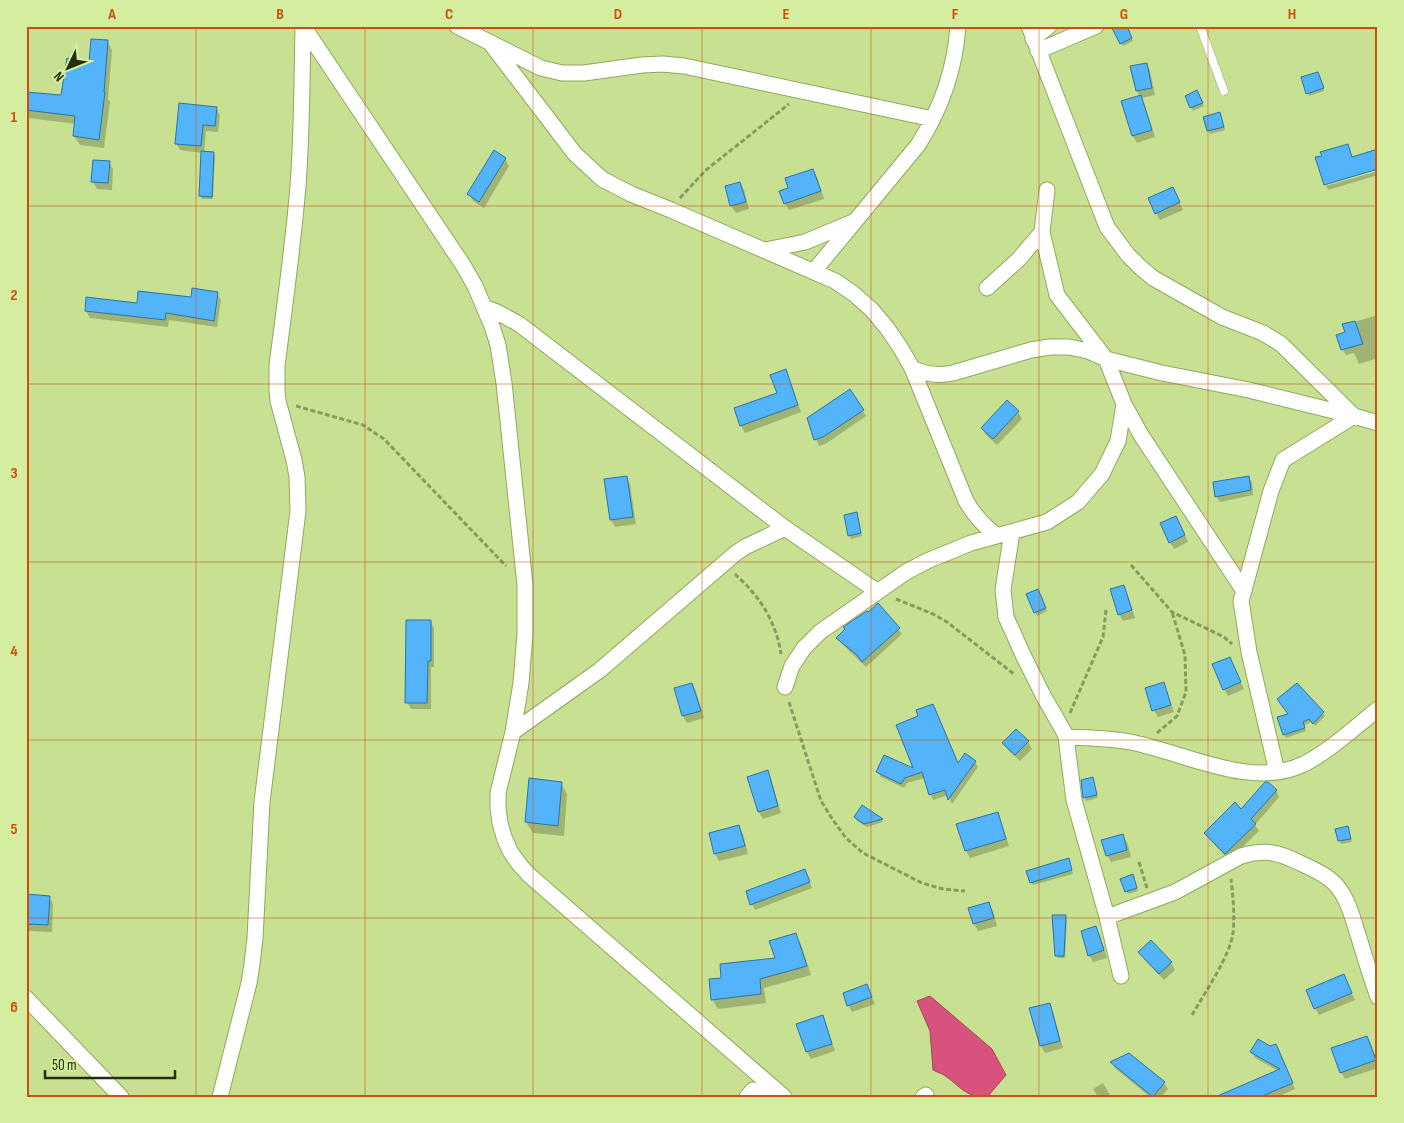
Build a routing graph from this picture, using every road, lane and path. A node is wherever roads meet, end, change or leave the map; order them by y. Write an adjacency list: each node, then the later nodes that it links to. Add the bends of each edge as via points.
1 (303, 26): 19 (street, via 463,265); 22 (street, via 298,187 276,365)
2 (457, 26): 8 (street)
3 (958, 26): 11 (street, via 945,94)
4 (1049, 26): 7 (street)
5 (1096, 26): 7 (street)
6 (1200, 26): 10 (lane)
7 (1033, 39): 25 (street, via 1107,227 1128,255 1153,278 1222,317 1263,333 1281,344)
8 (491, 44): 9 (street, via 541,68 562,73 670,65); 13 (street, via 575,154 602,179)
9 (805, 91): 11 (street); 13 (path, via 706,170)
10 (1224, 91)
11 (934, 119): 14 (street, via 918,145)
12 (1047, 190): 15 (street)
13 (671, 210): 16 (street)
14 (856, 220): 16 (street, via 805,242); 17 (street)
15 (1042, 232): 18 (street); 20 (street, via 1057,295)
16 (765, 250): 17 (street)
17 (814, 271): 21 (street, via 835,281 872,310)
18 (987, 288)
19 (486, 308): 27 (street, via 518,324); 31 (street, via 502,364)
20 (1106, 358): 21 (street, via 1069,347 1050,347 943,375); 23 (street); 25 (street)
21 (912, 368): 28 (street, via 966,500 987,529)
22 (278, 402): 31 (path, via 363,425 384,440); 56 (street, via 294,460 298,511 262,802 252,964)
23 (1124, 404): 28 (street, via 1118,441 1102,474 1078,502 1047,522); 32 (street, via 1159,464)
24 (1378, 412): 25 (street)
25 (1358, 417): 26 (street); 32 (street, via 1283,460)
26 (1378, 423)
27 (785, 528): 29 (street, via 745,547); 33 (street)
28 (1004, 534): 33 (street, via 927,561); 42 (street, via 1006,617)
29 (724, 563): 37 (path, via 755,594 765,609); 41 (street, via 600,670)
30 (1131, 565): 35 (path)
31 (524, 585): 41 (street, via 525,634)
32 (1244, 591): 36 (street, via 1241,601)
33 (878, 592): 38 (path, via 947,622); 39 (street, via 820,632 804,648 792,666)
34 (1106, 610): 42 (path, via 1103,637)
35 (1172, 612): 36 (path, via 1224,637); 43 (path, via 1185,654 1186,692 1177,716)
36 (1250, 659): 44 (street)
37 (782, 661)
38 (1014, 674)
39 (785, 687): 47 (path, via 821,801 846,838 863,853 922,883)
40 (1378, 709): 44 (street, via 1327,750 1303,764)
41 (513, 732): 54 (street, via 498,793 498,808 504,837 519,864)
42 (1064, 733): 44 (street, via 1130,742 1230,770 1254,774); 49 (street, via 1074,800)
43 (1156, 733)
44 (1277, 772)
45 (1230, 861): 48 (street, via 1195,882); 51 (street, via 1252,853 1275,853 1321,873 1335,884 1346,898); 53 (path, via 1233,934 1229,949)
46 (1139, 862): 48 (path)
47 (965, 891)
48 (1151, 902): 49 (street)
49 (1107, 917): 50 (street)
50 (1121, 976)
51 (1378, 997)
52 (26, 998): 55 (street)
53 (1192, 1016)
54 (770, 1091): 57 (street, via 753,1090); 58 (street)
55 (121, 1097)
56 (220, 1097)
57 (747, 1097)
58 (784, 1097)

